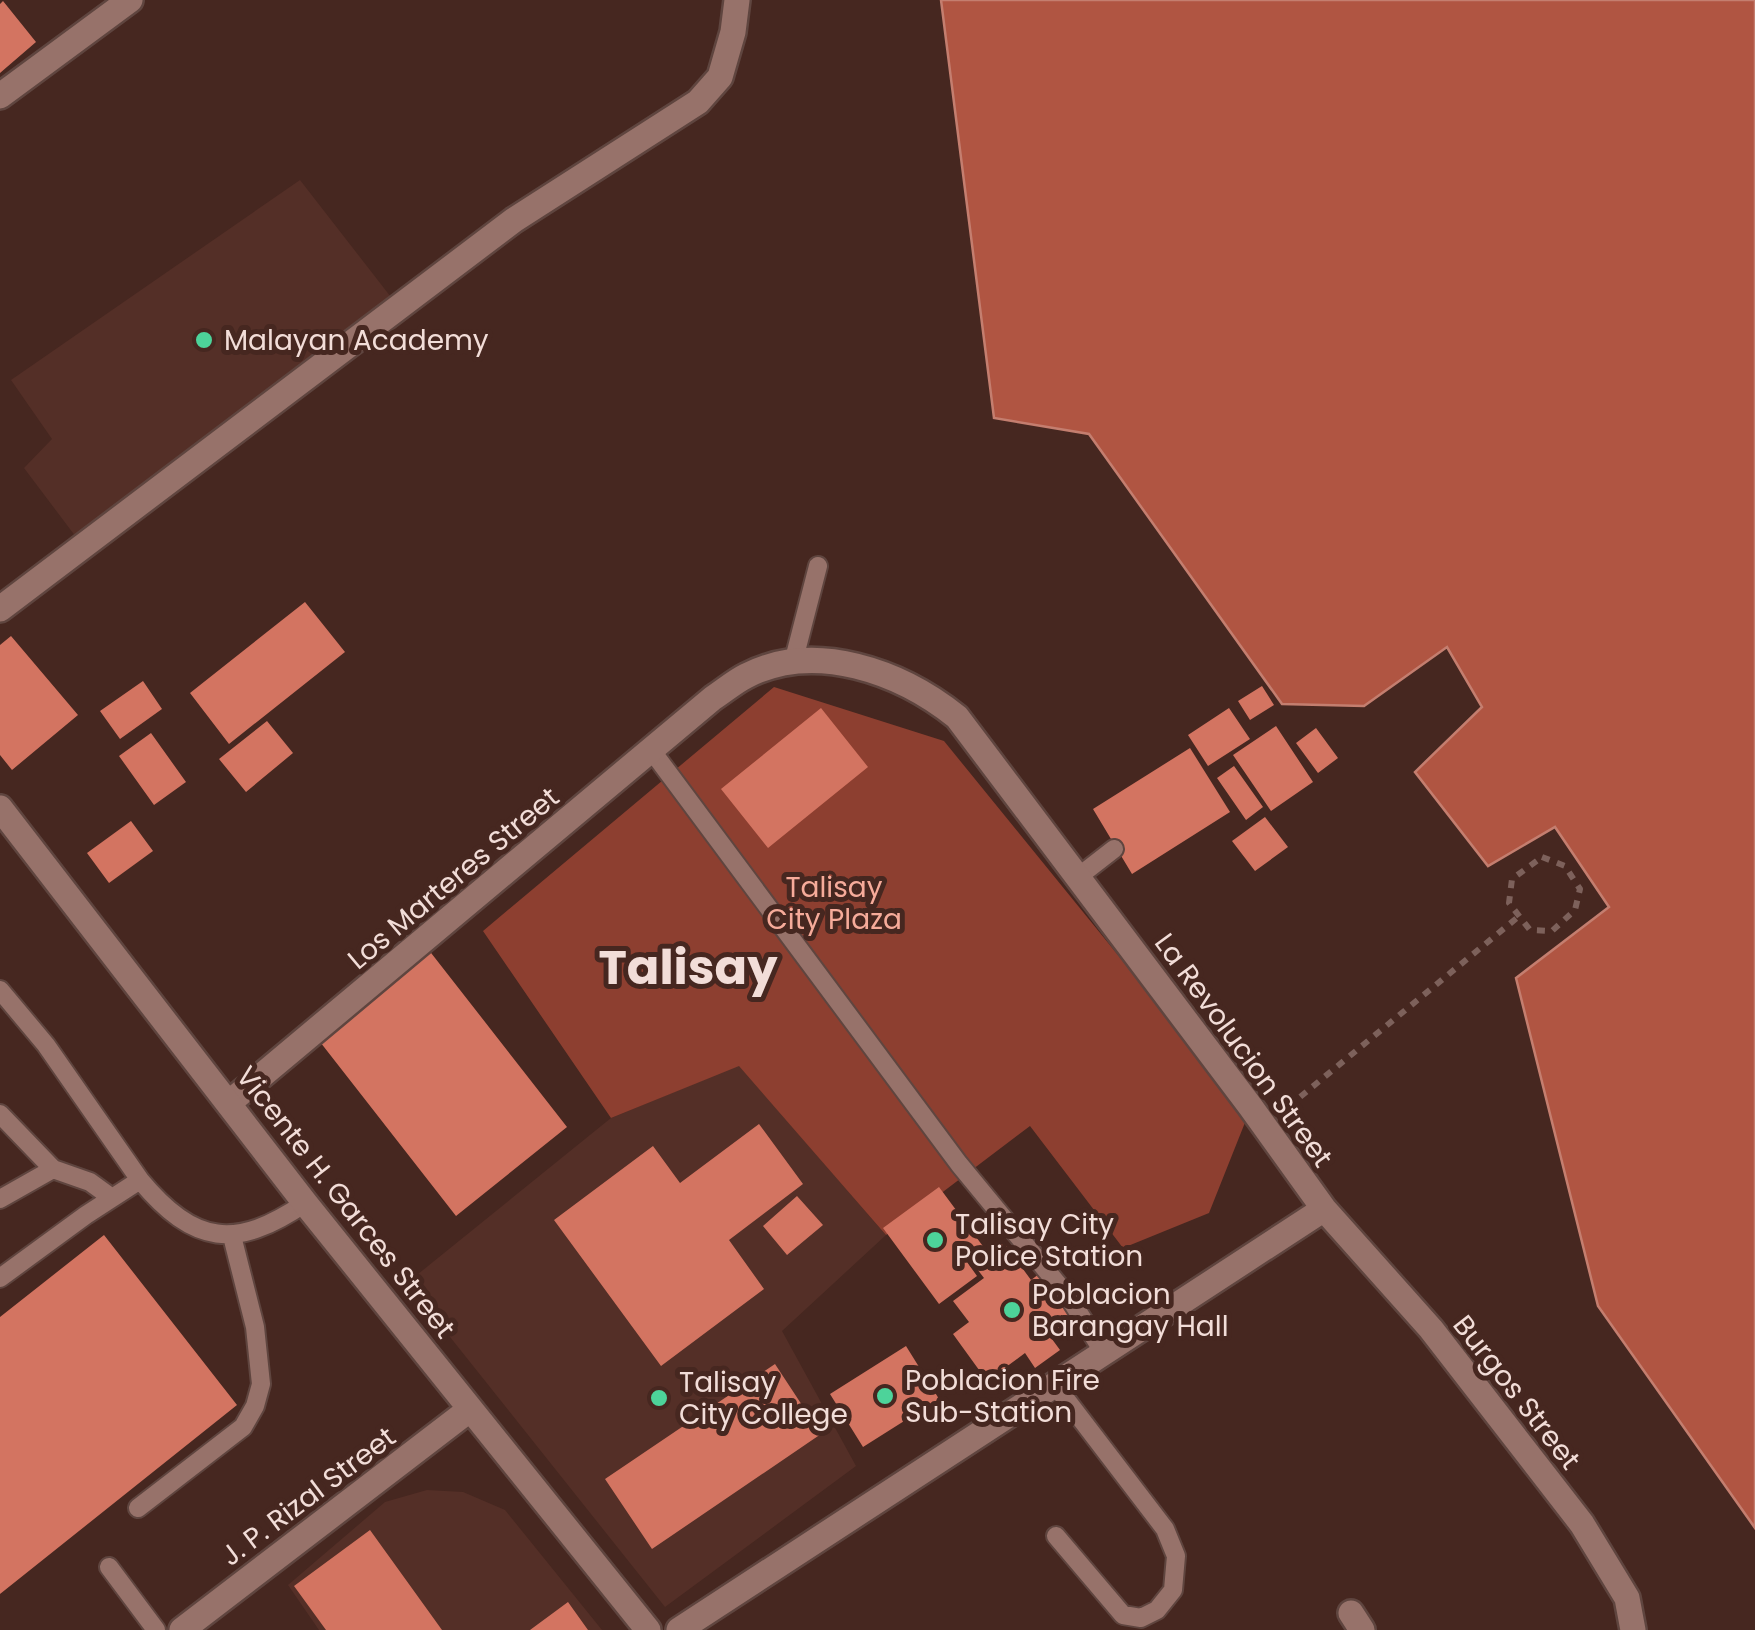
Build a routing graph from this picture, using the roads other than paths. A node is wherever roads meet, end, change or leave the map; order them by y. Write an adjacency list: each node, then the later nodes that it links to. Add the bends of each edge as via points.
1 (130, 0): 3 (street)
2 (737, 0): 5 (street, via 720,77 698,102 514,220)
3 (0, 96)
4 (818, 566): 6 (lane)
5 (0, 608)
6 (792, 663): 7 (street, La Revolucion Street, via 746,676); 11 (street, La Revolucion Street, via 838,662 884,673 928,694 957,717)
7 (714, 698): 8 (street, Los Marteres Street)
8 (652, 751): 13 (street, Los Marteres Street); 23 (lane, via 959,1164 1070,1299)
9 (0, 808): 13 (street, Vicente H. Garces Street)
10 (1114, 849): 11 (lane)
11 (1078, 876): 20 (street, La Revolucion Street)
12 (0, 990): 16 (lane)
13 (230, 1102): 19 (street, Vicente H. Garces Street)
14 (0, 1114): 15 (lane)
15 (53, 1168): 17 (lane); 18 (lane)
16 (140, 1180): 17 (lane); 21 (lane, via 157,1202 198,1230)
17 (112, 1198): 22 (lane)
18 (0, 1199)
19 (306, 1202): 21 (lane, via 274,1224); 25 (street, Vicente H. Garces Street)
20 (1324, 1208): 23 (street, La Revolucion Street); 33 (street, Burgos Street, via 1431,1329 1582,1524 1627,1598)
21 (232, 1236): 26 (lane, via 255,1327 261,1384 255,1406 244,1428)
22 (0, 1278)
23 (1104, 1353): 24 (street, La Revolucion Street)
24 (1055, 1385): 27 (lane, via 1165,1529 1176,1556 1173,1590 1158,1610 1141,1618 1123,1615); 32 (street, La Revolucion Street)
25 (470, 1410): 30 (street, J. P. Rizal Street); 31 (street, Vicente H. Garces Street)
26 (138, 1508)
27 (1056, 1536)
28 (109, 1567): 29 (lane)
29 (156, 1630)
30 (182, 1630)
31 (648, 1630)
32 (679, 1630)
33 (1632, 1630)

